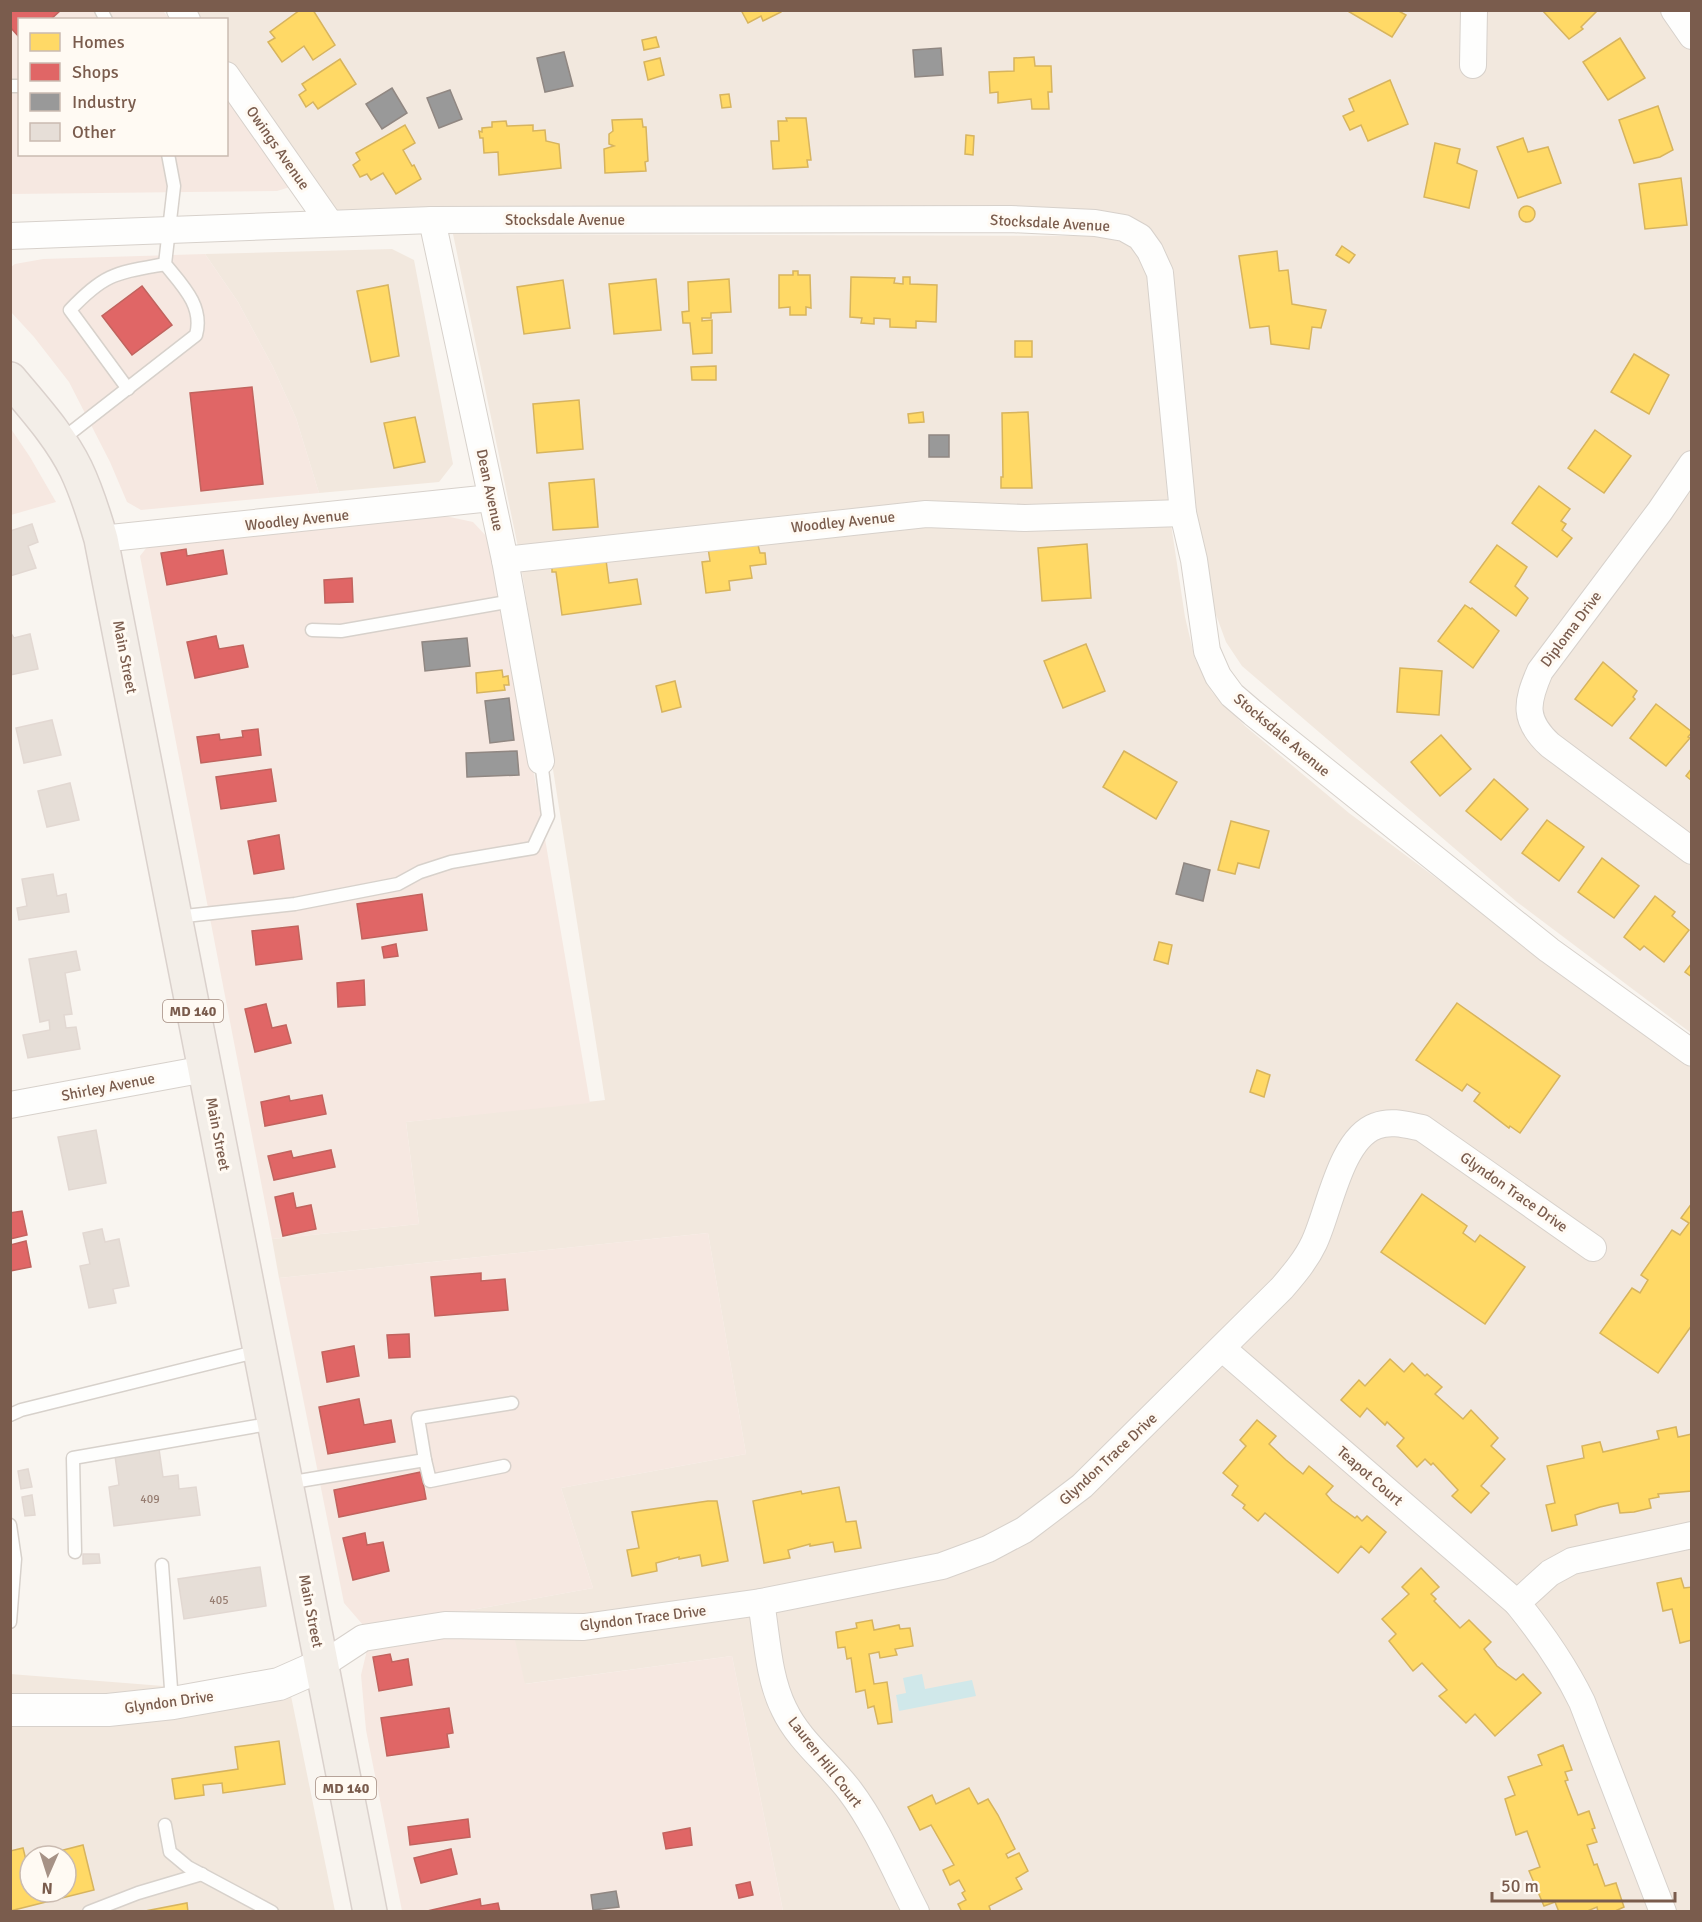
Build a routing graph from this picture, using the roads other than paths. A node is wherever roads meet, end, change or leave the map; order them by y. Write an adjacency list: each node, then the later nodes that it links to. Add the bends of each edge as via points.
1 (1474, 10): 4 (street)
2 (1674, 10): 3 (street)
3 (1692, 36)
4 (1473, 65)
5 (228, 78): 8 (street, Owings Avenue)
6 (168, 156): 9 (lane, via 174,186)
7 (432, 220): 8 (street, Stocksdale Avenue); 16 (street, Dean Avenue); 17 (street, Stocksdale Avenue, via 1010,219 1124,228 1140,237 1161,273)
8 (329, 222): 9 (street, Stocksdale Avenue)
9 (168, 228): 10 (street, Stocksdale Avenue); 11 (lane)
10 (10, 236)
11 (165, 264): 13 (lane, via 195,305 200,322 196,335); 13 (lane, via 118,273 93,285 70,310)
12 (10, 379): 14 (main road, Main Street / MD 140)
13 (128, 389): 14 (lane)
14 (59, 441): 18 (main road, Main Street / MD 140, via 76,468)
15 (1692, 464): 23 (street, Diploma Drive, via 1540,671 1530,695 1535,731)
16 (492, 498): 18 (street, Woodley Avenue); 19 (street, Dean Avenue)
17 (1183, 513): 19 (street, Woodley Avenue, via 1025,518 926,514); 25 (street, Stocksdale Avenue, via 1207,651 1232,695 1549,950)
18 (102, 539): 24 (main road, Main Street / MD 140)
19 (505, 560): 20 (street, Dean Avenue)
20 (512, 601): 21 (lane, via 341,631); 22 (street, Dean Avenue)
21 (312, 630)
22 (541, 761): 24 (lane, via 548,816 533,848 451,862 398,884 295,904)
23 (1692, 851)
24 (175, 917): 26 (main road, Main Street / MD 140)
25 (1692, 1053)
26 (205, 1069): 27 (street, Shirley Avenue); 30 (main road, Main Street / MD 140)
27 (10, 1105)
28 (1593, 1248): 29 (street, Glyndon Trace Drive, via 1422,1128 1395,1123 1375,1126 1359,1138 1344,1161 1314,1243 1302,1264)
29 (1223, 1349): 41 (street, Glyndon Trace Drive, via 1082,1486 1024,1530 942,1566); 42 (street, Teapot Court)
30 (260, 1351): 32 (lane); 33 (main road, Main Street / MD 140)
31 (512, 1403): 34 (lane, via 418,1418)
32 (10, 1415)
33 (275, 1422): 36 (main road, Main Street / MD 140); 39 (lane, via 73,1458)
34 (425, 1460): 35 (lane, via 430,1481); 36 (lane)
35 (504, 1466)
36 (286, 1483): 44 (main road, Main Street / MD 140)
37 (10, 1526): 43 (lane, via 15,1559)
38 (1692, 1535): 42 (street, via 1572,1561 1550,1573)
39 (75, 1552)
40 (162, 1565): 45 (lane)
41 (761, 1602): 44 (street, Glyndon Trace Drive, via 584,1627 445,1625 363,1638); 52 (street, Lauren Hill Court, via 775,1687 784,1709 864,1811)
42 (1517, 1603): 53 (street, Teapot Court, via 1566,1669 1582,1701)
43 (10, 1622)
44 (322, 1665): 45 (street, Glyndon Drive, via 279,1684); 51 (main road, Main Street / MD 140)
45 (172, 1703): 46 (street, Glyndon Drive, via 108,1710)
46 (10, 1710)
47 (165, 1825): 48 (lane, via 170,1852)
48 (202, 1874): 49 (lane); 50 (lane)
49 (89, 1911)
50 (272, 1911)
51 (370, 1911)
52 (916, 1911)
53 (1663, 1911)

